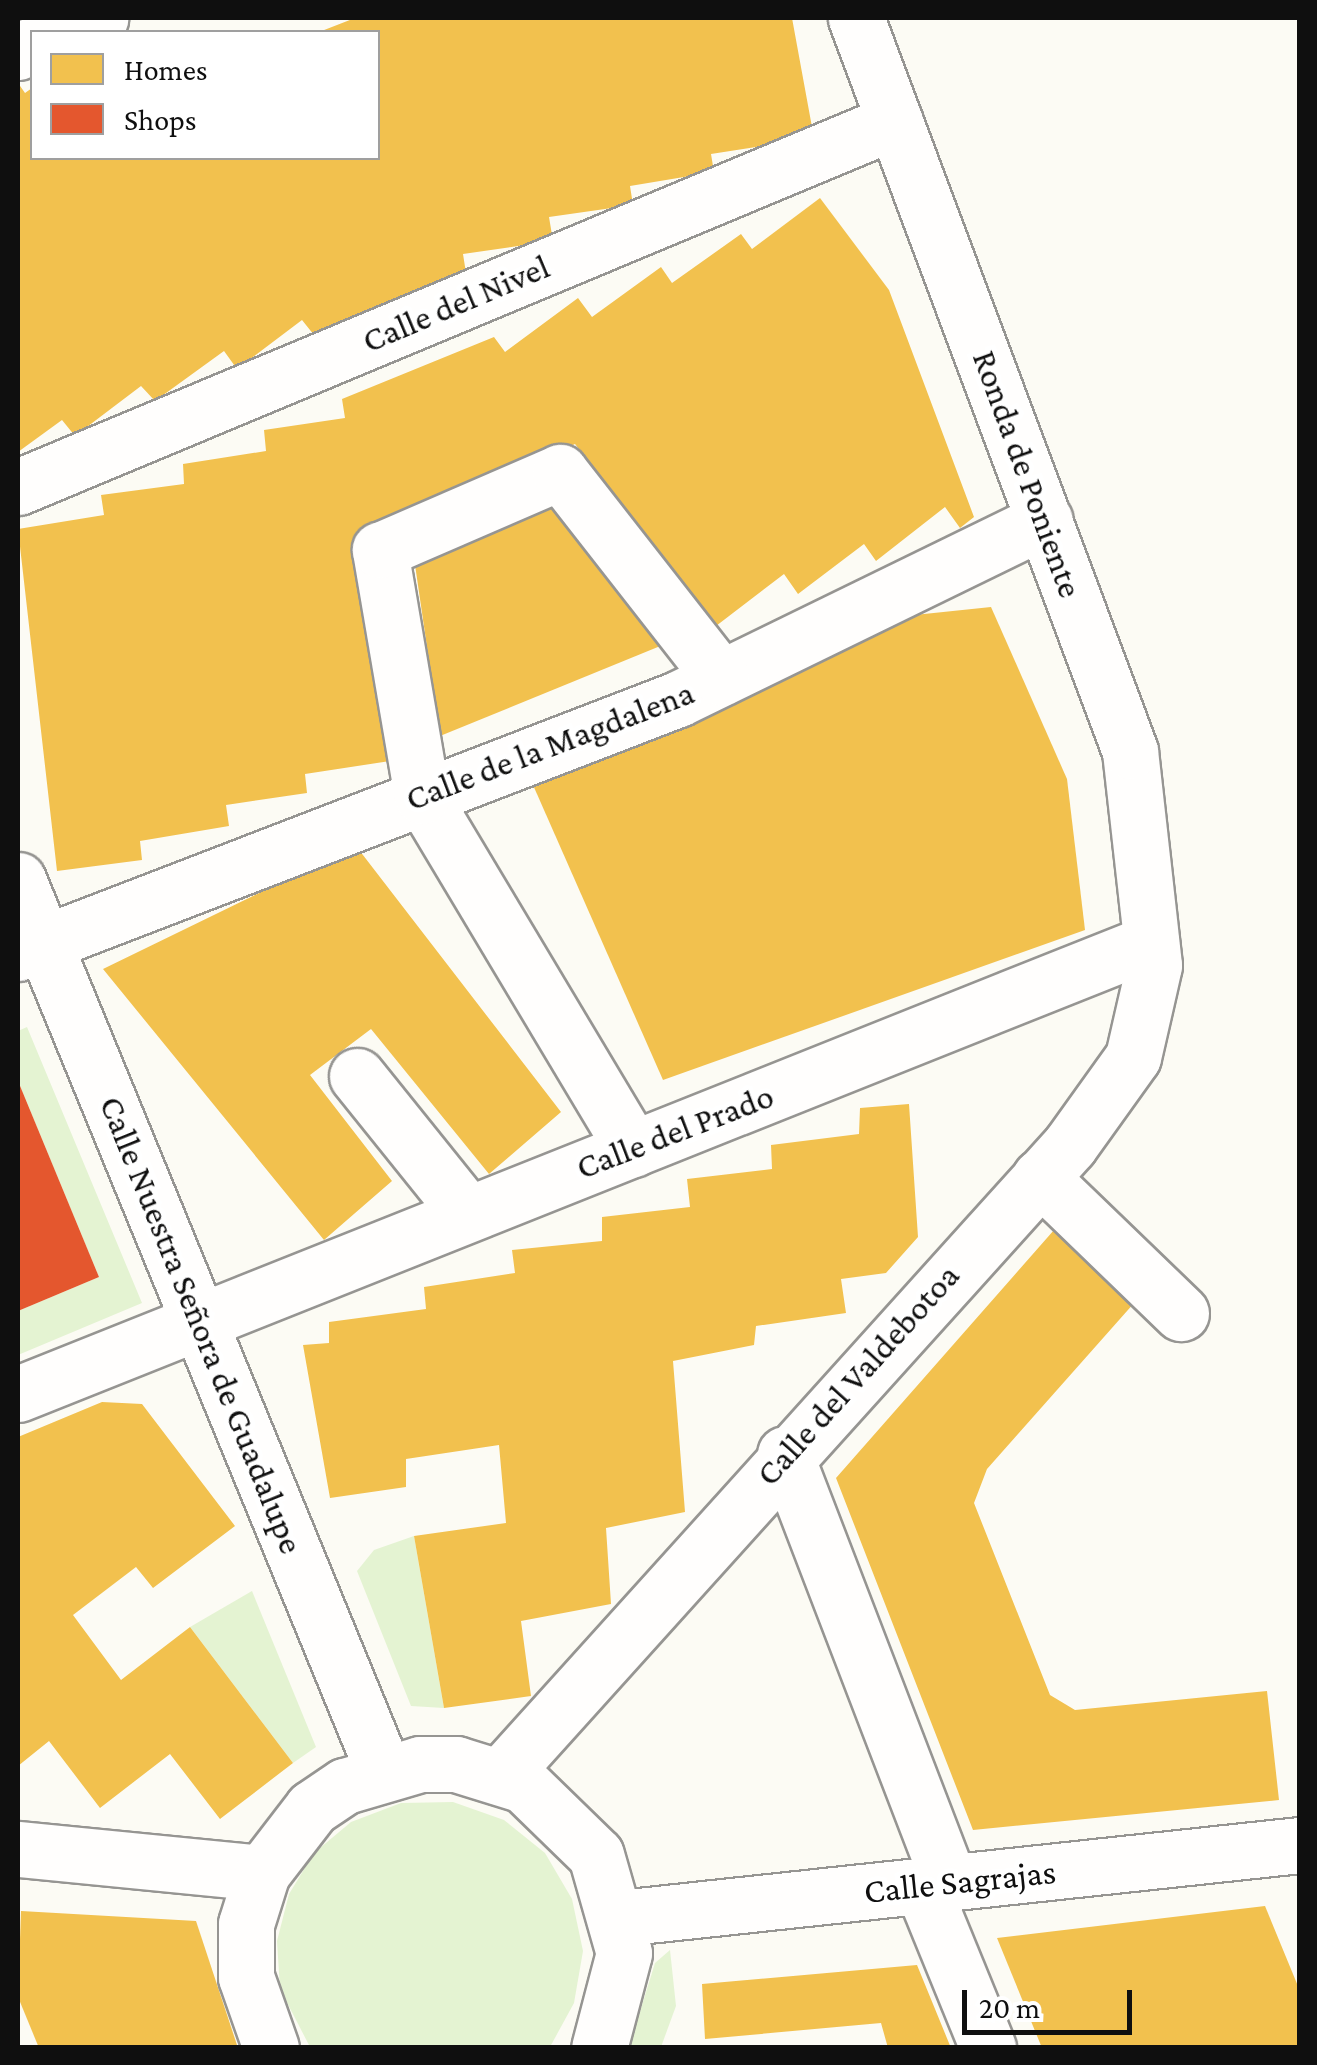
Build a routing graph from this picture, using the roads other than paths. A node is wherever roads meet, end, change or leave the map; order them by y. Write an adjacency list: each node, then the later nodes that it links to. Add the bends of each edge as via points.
1 (100, 18): 3 (street)
2 (856, 18): 4 (street, Ronda de Poniente)
3 (69, 30)
4 (895, 121): 5 (street, Calle del Nivel); 6 (street, Ronda de Poniente)
5 (18, 487)
6 (1044, 520): 7 (street, Calle de la Magdalena); 10 (street, Ronda de Poniente, via 1130,751)
7 (721, 678): 8 (street, Calle de la Magdalena); 8 (street, via 560,472 380,550)
8 (422, 796): 11 (street, Calle de la Magdalena); 13 (street)
9 (18, 880): 11 (street, Calle Nuestra Señora de Guadalupe)
10 (1151, 942): 13 (street, Calle del Prado); 14 (street, Calle del Valdebotoa, via 1133,1056)
11 (30, 947): 17 (street, Calle Nuestra Señora de Guadalupe)
12 (357, 1076): 15 (street)
13 (633, 1149): 15 (street, Calle del Prado)
14 (1040, 1177): 16 (street); 19 (street, Calle del Valdebotoa)
15 (467, 1214): 17 (street, Calle del Prado)
16 (1181, 1312)
17 (198, 1319): 18 (street, Calle del Prado); 20 (street, Calle Nuestra Señora de Guadalupe)
18 (18, 1394)
19 (785, 1454): 21 (street, Calle del Valdebotoa); 25 (street)
20 (384, 1770): 21 (street, via 456,1764); 24 (street, via 312,1808)
21 (500, 1777): 26 (street, via 576,1828)
22 (18, 1849): 24 (street)
23 (1294, 1859): 25 (street, Calle Sagrajas)
24 (262, 1873): 27 (street, via 246,1924 246,1977)
25 (936, 1885): 26 (street, Calle Sagrajas); 29 (street)
26 (620, 1918): 28 (street, via 621,1988)
27 (271, 2048)
28 (599, 2048)
29 (988, 2048)

